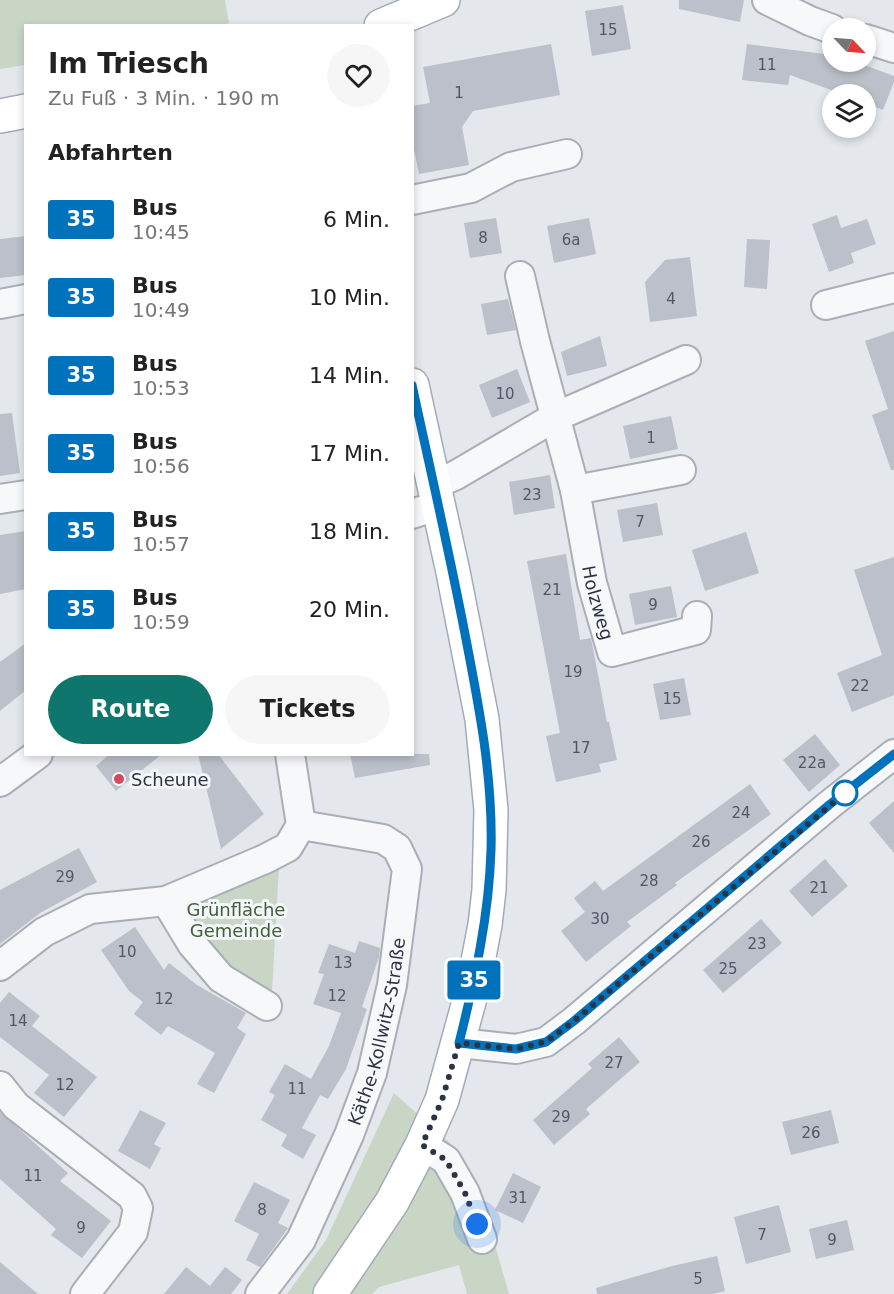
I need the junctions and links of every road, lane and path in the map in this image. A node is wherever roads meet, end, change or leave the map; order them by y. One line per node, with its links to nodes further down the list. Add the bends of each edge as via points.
1 (443, 0): 3 (main road)
2 (767, 0): 4 (street)
3 (386, 24)
4 (822, 25)
5 (876, 42): 6 (street)
6 (894, 48)
7 (24, 111): 8 (main road)
8 (0, 116)
9 (567, 154): 10 (street, via 511,167 471,188)
10 (414, 200)
11 (520, 276): 18 (street, Holzweg)
12 (894, 288): 15 (street)
13 (24, 299): 14 (street)
14 (0, 304)
15 (826, 305)
16 (686, 360): 18 (street)
17 (414, 400): 23 (main road)
18 (555, 417): 20 (street, Holzweg); 23 (street, via 456,474)
19 (681, 470): 20 (street)
20 (575, 490): 24 (street, Holzweg, via 592,583 612,652 696,630)
21 (24, 495): 22 (street)
22 (0, 499)
23 (428, 501): 33 (main road, via 482,719 491,810 485,925)
24 (698, 616)
25 (894, 754): 33 (street, via 546,1042 516,1049)
26 (35, 756): 28 (street)
27 (290, 756): 29 (street)
28 (0, 782)
29 (301, 825): 30 (street, via 288,847); 38 (street, Käthe-Kollwitz-Straße, via 384,839 397,848 407,869 392,985 372,1072 349,1135 301,1240)
30 (166, 901): 31 (street, via 90,909 44,932); 32 (street, via 192,944 221,978)
31 (0, 966)
32 (267, 1006)
33 (459, 1043): 35 (main road, via 442,1100)
34 (0, 1086): 37 (street, via 16,1106 132,1196 138,1208 133,1232)
35 (422, 1145): 36 (street, via 446,1160 465,1193); 39 (main road, via 392,1202)
36 (482, 1239)
37 (85, 1294)
38 (261, 1294)
39 (330, 1294)

